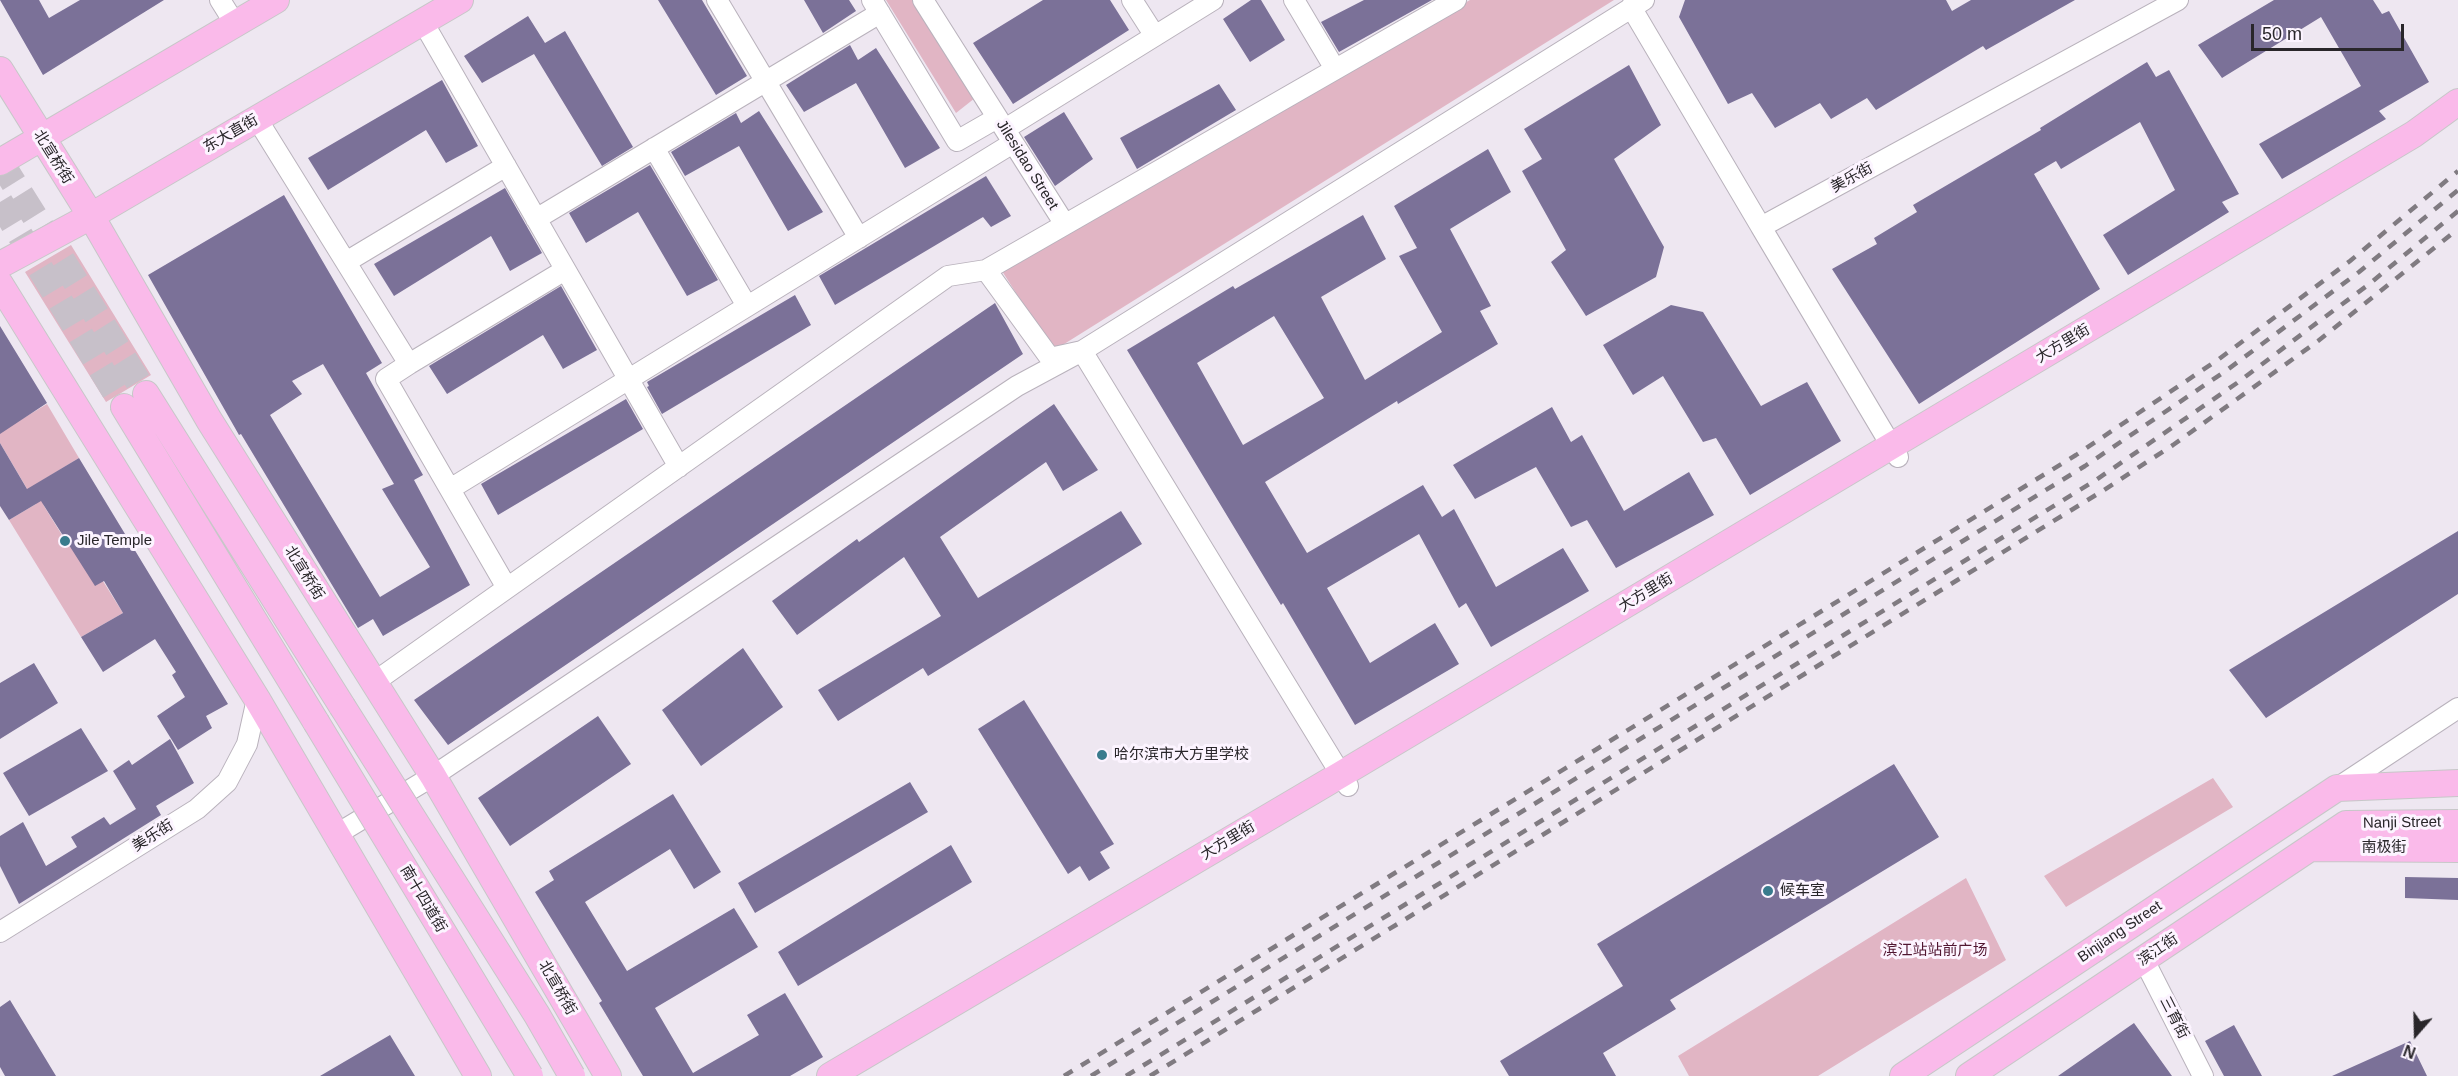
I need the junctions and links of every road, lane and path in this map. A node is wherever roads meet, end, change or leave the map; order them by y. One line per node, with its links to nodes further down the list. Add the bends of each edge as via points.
1 (220, 0): 14 (street)
2 (276, 0): 14 (main road)
3 (460, 0): 13 (main road, 东大直街)
4 (717, 0): 18 (street)
5 (923, 0): 22 (street, Jilesidao Street)
6 (1132, 0): 15 (street)
7 (1213, 0): 15 (street)
8 (1294, 0): 16 (street)
9 (1456, 0): 16 (street)
10 (2178, 0): 32 (street, 美乐街)
11 (1638, 4): 32 (street); 40 (street)
12 (876, 6): 18 (street); 24 (street)
13 (423, 22): 21 (main road, 东大直街); 27 (street)
14 (235, 24): 23 (main road)
15 (1155, 36): 22 (street)
16 (1335, 69): 31 (street)
17 (0, 70): 23 (main road, 北宣桥街)
18 (765, 82): 25 (street); 33 (street)
19 (2458, 102): 45 (main road, 大方里街, via 2414,134)
20 (2458, 112): 45 (main road, 大方里街, via 2363,177)
21 (257, 119): 29 (main road, 东大直街); 34 (street)
22 (1005, 130): 24 (street); 28 (street); 31 (street, Jilesidao Street)
23 (41, 138): 26 (main road); 29 (main road, 北宣桥街)
24 (957, 141): 28 (street)
25 (654, 148): 30 (street); 39 (street)
26 (0, 162)
27 (506, 166): 30 (street); 34 (street)
28 (973, 168): 33 (street)
29 (90, 216): 35 (main road, 东大直街); 49 (main road, 北宣桥街, via 209,420)
30 (536, 219): 36 (street)
31 (1064, 223): 37 (street, Jilesidao Street)
32 (1761, 227): 45 (street)
33 (859, 238): 39 (street)
34 (346, 262): 41 (street)
35 (0, 265)
36 (566, 270): 41 (street); 42 (street)
37 (986, 270): 40 (street, via 1050,358); 46 (street, via 948,276)
38 (0, 284): 50 (main road)
39 (747, 306): 42 (street)
40 (1082, 351): 53 (street, via 1017,386); 54 (street)
41 (410, 364): 47 (street, via 386,379)
42 (628, 378): 46 (street); 47 (street)
43 (146, 394): 67 (main road, bridge)
44 (124, 407): 66 (main road, 南十四道街, bridge)
45 (1895, 452): 54 (main road, 大方里街)
46 (679, 467): 48 (street)
47 (450, 489): 48 (street)
48 (507, 588): 49 (street)
49 (373, 684): 53 (main road, 北宣桥街)
50 (258, 699): 60 (main road); 63 (street, 美乐街, via 247,744 226,782 197,809)
51 (2458, 708): 56 (street)
52 (2458, 767): 57 (main road)
53 (433, 776): 60 (street); 68 (main road, 北宣桥街)
54 (1344, 780): 69 (main road, 大方里街); 70 (main road, 大方里街)
55 (2458, 783): 57 (main road)
56 (2337, 788): 57 (main road); 71 (main road, Binjiang Street)
57 (2376, 788)
58 (2458, 823): 59 (main road, Nanji Street)
59 (2346, 824): 61 (main road, 滨江街)
60 (337, 834): 65 (main road)
61 (2310, 848): 62 (main road, 南极街); 64 (main road, 滨江街)
62 (2458, 849)
63 (0, 932)
64 (2144, 960): 72 (main road, 滨江街); 73 (street, 三育街)
65 (478, 1076)
66 (530, 1076)
67 (572, 1076)
68 (608, 1076)
69 (830, 1076)
70 (862, 1076)
71 (1903, 1076)
72 (1969, 1076)
73 (2203, 1076)

